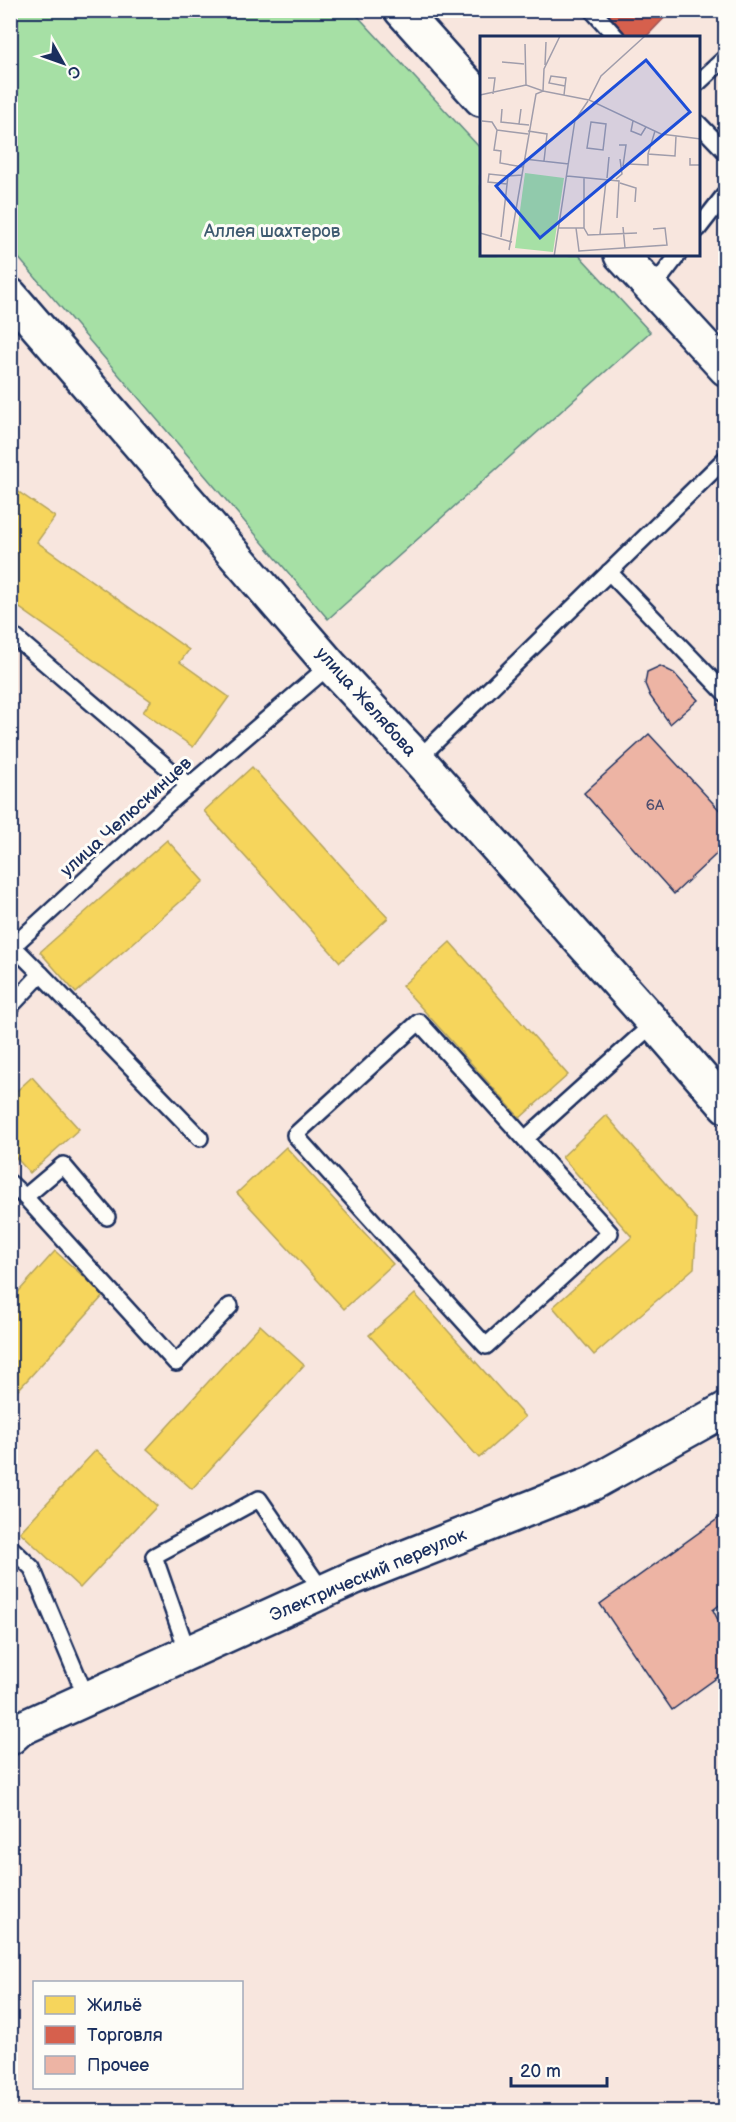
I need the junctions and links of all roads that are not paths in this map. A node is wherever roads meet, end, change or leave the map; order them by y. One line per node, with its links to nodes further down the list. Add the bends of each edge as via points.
1 (401, 10): 6 (street)
2 (592, 10): 3 (lane)
3 (615, 36)
4 (726, 57): 5 (lane)
5 (700, 82)
6 (480, 98)
7 (700, 124): 8 (lane)
8 (726, 152)
9 (726, 193): 10 (lane)
10 (700, 227)
11 (622, 256): 13 (street)
12 (677, 256): 13 (lane)
13 (652, 289): 15 (street)
14 (10, 296): 19 (street, улица Желябова)
15 (722, 359)
16 (726, 458): 17 (lane)
17 (609, 572): 20 (lane); 21 (lane)
18 (10, 633): 22 (lane)
19 (330, 664): 21 (street, улица Желябова); 22 (lane, улица Челюскинцев)
20 (726, 694)
21 (418, 759): 26 (street, улица Желябова)
22 (189, 786): 23 (lane, улица Челюскинцев)
23 (12, 944): 24 (lane, улица Челюскинцев)
24 (41, 974): 25 (lane); 28 (lane, улица Челюскинцев)
25 (10, 1007)
26 (654, 1023): 27 (street, улица Желябова); 29 (lane)
27 (726, 1106)
28 (200, 1138)
29 (525, 1138): 29 (lane, via 610,1233 486,1346 295,1135 419,1022)
30 (10, 1182): 31 (lane)
31 (25, 1197): 32 (lane, via 63,1165); 33 (lane, via 176,1363)
32 (107, 1217)
33 (230, 1306)
34 (726, 1409): 36 (street, Электрический переулок, via 591,1484)
35 (10, 1547): 38 (lane, via 32,1568)
36 (323, 1592): 37 (street, Электрический переулок); 37 (lane, via 260,1499 154,1556)
37 (188, 1653): 38 (street, Электрический переулок)
38 (87, 1698): 39 (street, Электрический переулок, via 20,1729)
39 (10, 1738)

